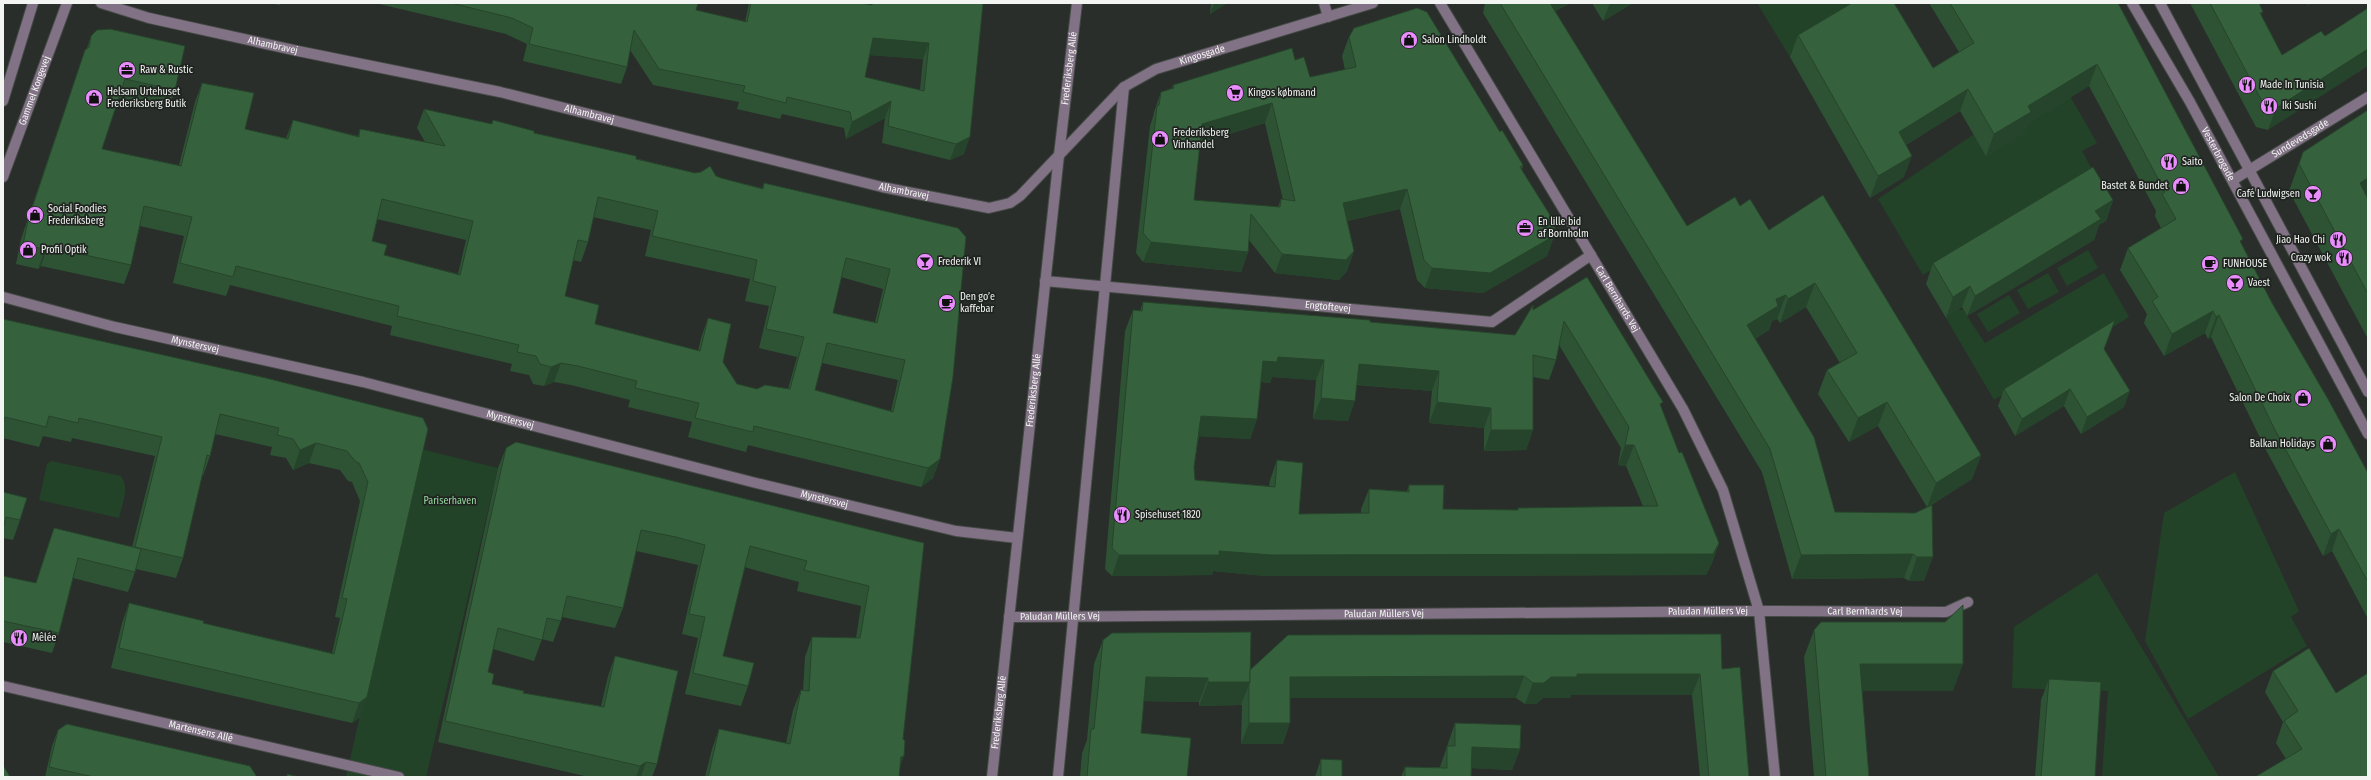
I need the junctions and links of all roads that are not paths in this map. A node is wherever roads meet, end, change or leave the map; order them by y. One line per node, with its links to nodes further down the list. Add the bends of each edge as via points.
1 (33, 3): 13 (street)
2 (66, 3): 16 (street, Gammel Kongevej)
3 (100, 3): 14 (street, Alhambravej, via 149,18 492,90 882,187 982,207 1000,207 1010,203)
4 (1077, 3): 14 (street, Frederiksberg Allé)
5 (1324, 3): 10 (street)
6 (1373, 3): 10 (street, Kingosgade)
7 (1440, 3): 18 (street, Carl Bernhards Vej)
8 (2132, 3): 17 (street, Vesterbrogade)
9 (2160, 3): 15 (street, Vesterbrogade)
10 (1328, 17): 11 (street, Kingosgade, via 1156,69)
11 (1124, 87): 14 (street, Kingosgade); 20 (street)
12 (2368, 97): 15 (street, Sundevedsgade)
13 (3, 101)
14 (1059, 155): 19 (street, Frederiksberg Allé)
15 (2248, 172): 17 (street, Sundevedsgade); 22 (street, Vesterbrogade)
16 (3, 177)
17 (2233, 180): 23 (street, Vesterbrogade)
18 (1591, 255): 20 (street, Engtoftevej, via 1492,322); 26 (street, Carl Bernhards Vej, via 1683,409 1723,490)
19 (1046, 281): 20 (street, Engtoftevej); 24 (street, Frederiksberg Allé)
20 (1106, 286): 28 (street, via 1087,462)
21 (3, 297): 24 (street, Mynstersvej, via 115,327 362,382 756,483 956,531)
22 (2368, 392)
23 (2368, 434)
24 (1017, 538): 27 (street, Frederiksberg Allé)
25 (1968, 602): 26 (street, Carl Bernhards Vej, via 1946,612)
26 (1760, 611): 28 (street, Paludan Müllers Vej); 33 (street, Carl Bernhards Vej)
27 (1010, 617): 28 (street, Paludan Müllers Vej); 31 (street, Frederiksberg Allé)
28 (1074, 618): 32 (street)
29 (3, 686): 30 (street, Martensens Allé)
30 (400, 777)
31 (992, 777)
32 (1058, 777)
33 (1774, 777)

